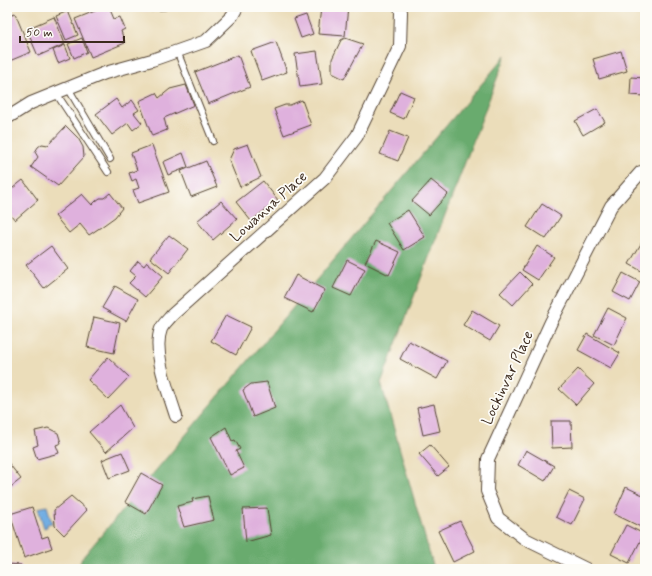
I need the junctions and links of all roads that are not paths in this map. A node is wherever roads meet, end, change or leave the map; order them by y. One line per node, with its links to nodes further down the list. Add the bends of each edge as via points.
1 (237, 7): 3 (street, via 232,16 206,41)
2 (400, 7): 11 (street, Lowanna Place, via 400,46 357,136 325,178 172,315 161,328 158,342 159,359)
3 (177, 52): 4 (street, via 105,73); 7 (lane)
4 (68, 88): 5 (street); 8 (lane)
5 (56, 93): 6 (street, via 31,103); 9 (lane)
6 (7, 118)
7 (213, 141)
8 (110, 159)
9 (108, 172)
10 (641, 172): 12 (street, Lockinvar Place, via 611,206 551,322 488,459 487,491 498,518 525,540)
11 (176, 416)
12 (586, 569)

